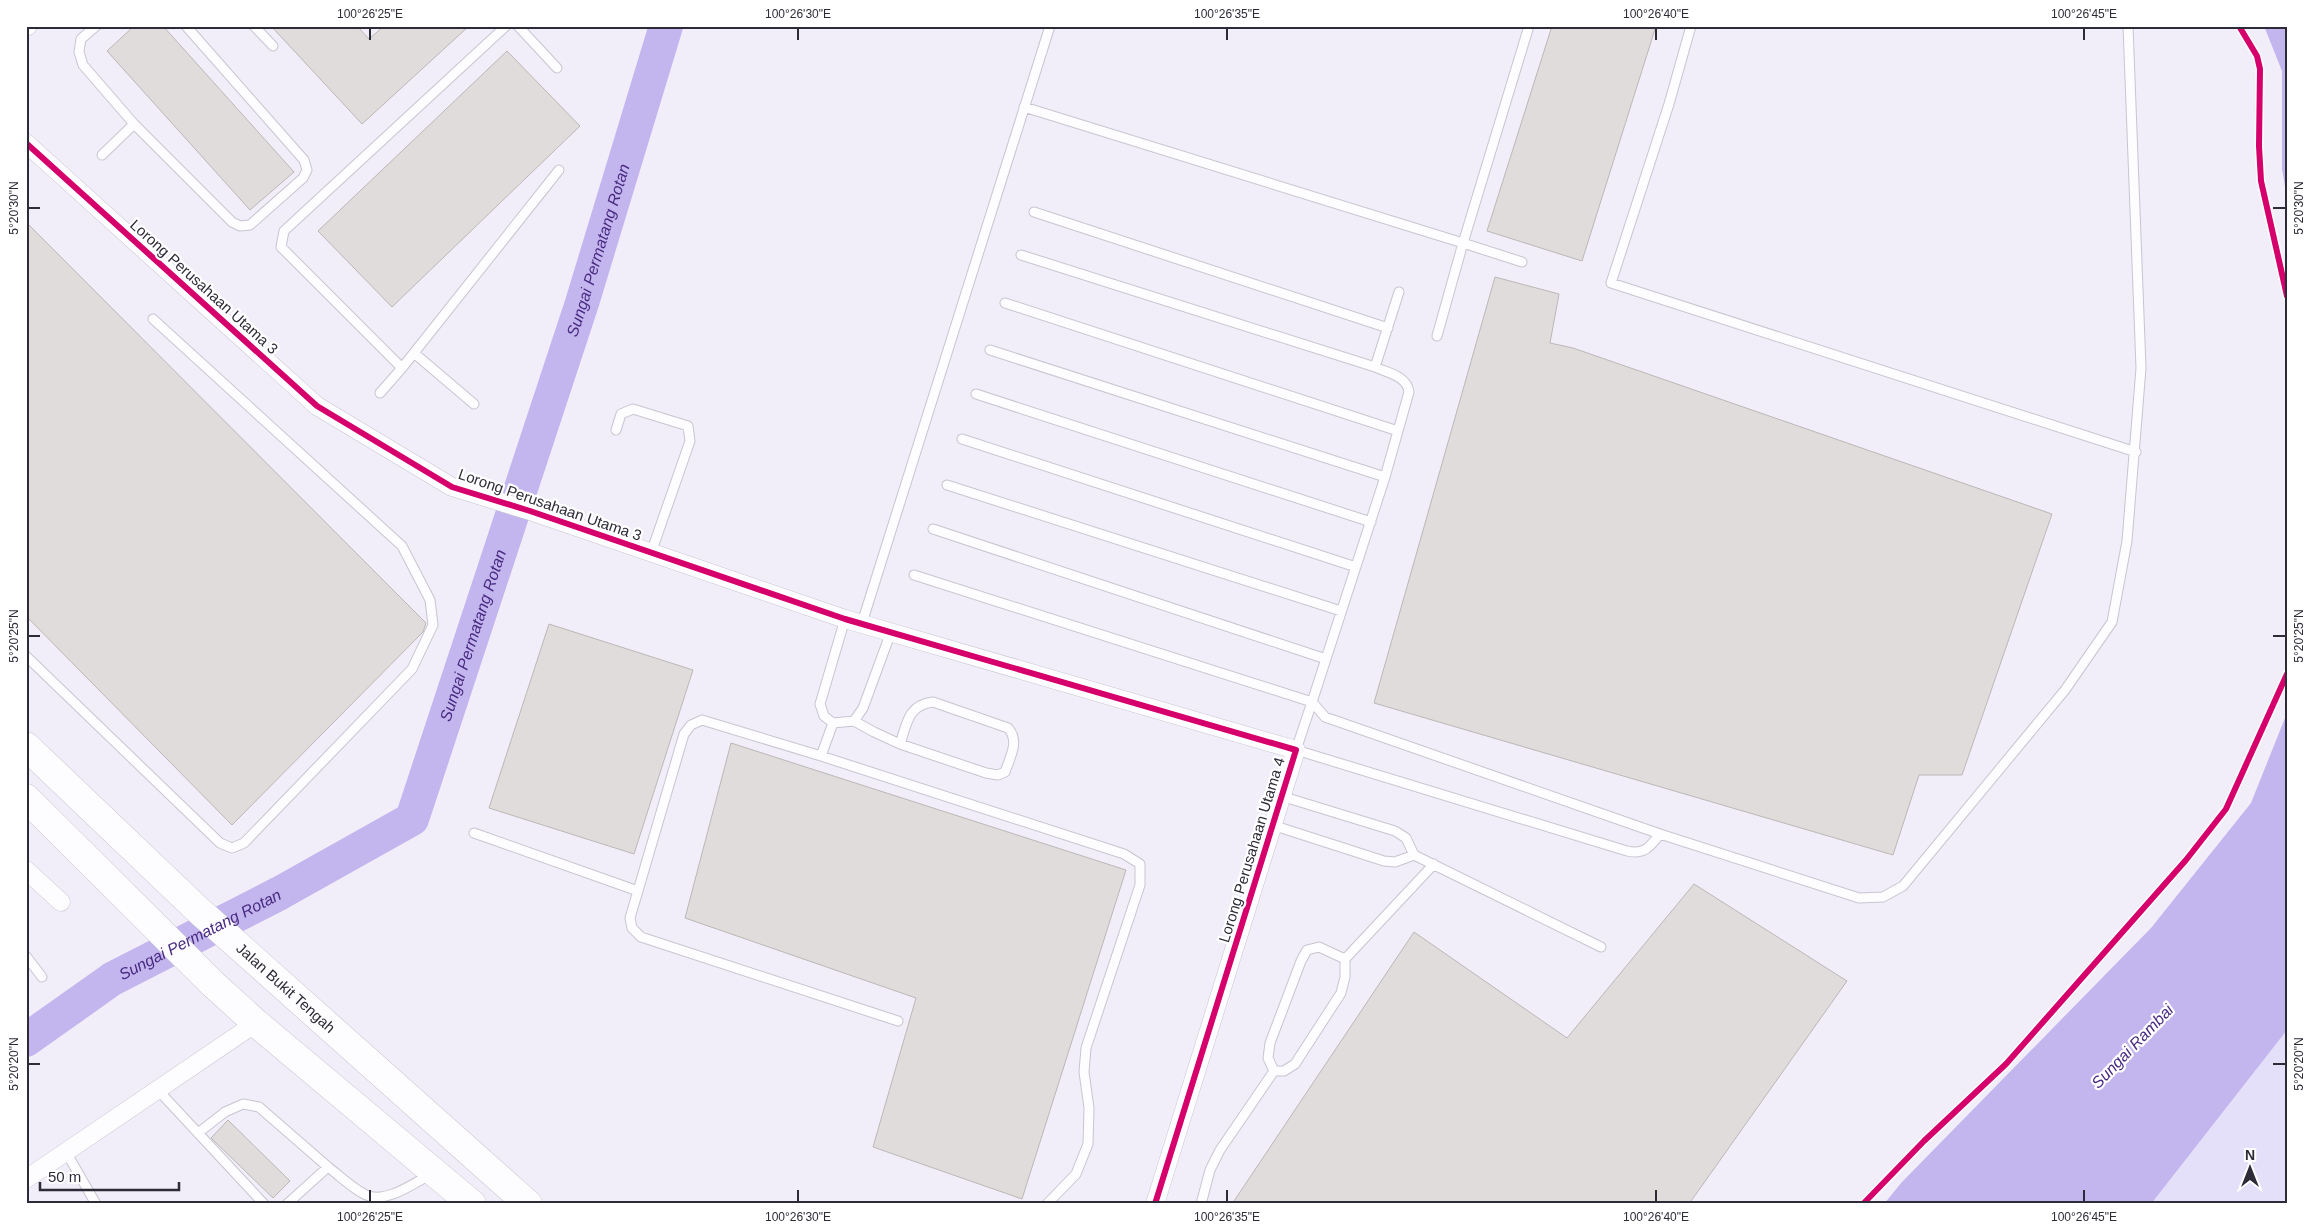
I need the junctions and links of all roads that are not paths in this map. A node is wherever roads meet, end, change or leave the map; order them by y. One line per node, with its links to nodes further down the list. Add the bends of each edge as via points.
1 (96, 26): 13 (lane, via 81,39 83,64)
2 (186, 26): 13 (lane, via 304,160 307,170 303,178 250,225 240,226 232,222)
3 (254, 26): 10 (lane)
4 (506, 26): 29 (lane, via 284,231 281,247)
5 (518, 26): 11 (lane)
6 (1050, 26): 12 (lane)
7 (1530, 26): 18 (lane)
8 (1691, 26): 36 (lane, via 1611,283)
9 (2128, 26): 36 (lane, via 2141,368)
10 (273, 46)
11 (557, 68)
12 (1024, 107): 18 (lane); 46 (lane)
13 (134, 124): 15 (lane)
14 (26, 143): 41 (street, Lorong Perusahaan Utama 3, via 317,406 452,487)
15 (102, 155)
16 (558, 170): 27 (lane)
17 (1034, 212): 24 (lane)
18 (1463, 242): 20 (lane); 25 (lane)
19 (1021, 255): 28 (lane)
20 (1522, 262)
21 (1399, 292): 24 (lane)
22 (1006, 303): 34 (lane)
23 (153, 319): 47 (lane, via 402,546 430,600 433,625 412,669 244,843 232,848 220,843)
24 (1388, 328): 28 (lane)
25 (1437, 336)
26 (990, 350): 37 (lane)
27 (414, 353): 29 (lane); 32 (lane)
28 (1375, 367): 34 (lane, via 1404,379 1408,385)
29 (402, 368): 30 (lane)
30 (380, 393)
31 (976, 394): 39 (lane)
32 (474, 404)
33 (616, 430): 41 (lane, via 621,414 633,409 688,426 690,440)
34 (1398, 431): 37 (lane)
35 (962, 439): 42 (lane)
36 (2136, 452): 60 (lane, via 2128,541 2112,622 2064,690 1903,886 1883,897 1859,898)
37 (1385, 478): 39 (lane)
38 (947, 485): 44 (lane)
39 (1371, 522): 42 (lane)
40 (933, 529): 48 (lane)
41 (652, 553): 45 (street, Lorong Perusahaan Utama 3)
42 (1356, 567): 44 (lane)
43 (914, 575): 49 (lane)
44 (1341, 611): 48 (lane)
45 (845, 618): 46 (street, Lorong Perusahaan Utama 3); 51 (lane, via 820,704 824,716)
46 (876, 628): 50 (lane, via 863,708); 54 (street, Lorong Perusahaan Utama 4)
47 (26, 656)
48 (1326, 659): 49 (lane)
49 (1312, 702): 54 (lane); 60 (lane, via 1325,717)
50 (854, 721): 51 (lane); 52 (lane)
51 (833, 723): 55 (lane)
52 (900, 744): 52 (lane, via 998,775 1005,772 1015,743 1014,734 1008,728 933,702 923,703 912,710)
53 (26, 746): 83 (highway, Jalan Bukit Tengah, via 197,909)
54 (1296, 750): 56 (street, Lorong Perusahaan Utama 4); 60 (lane, via 1632,853 1647,850)
55 (821, 756): 64 (lane, via 702,720 691,725 684,734); 84 (lane, via 1124,854 1140,864 1140,885 1086,1048 1088,1144 1076,1174)
56 (1281, 796): 58 (street, Lorong Perusahaan Utama 4); 61 (lane, via 1395,831 1406,838)
57 (26, 798): 71 (highway)
58 (1272, 825): 61 (lane, via 1384,861 1395,862); 85 (street, Lorong Perusahaan Utama 4)
59 (474, 833): 64 (lane)
60 (1660, 834)
61 (1414, 855): 62 (lane)
62 (1434, 864): 66 (lane); 68 (lane)
63 (26, 870): 65 (street)
64 (638, 891): 70 (lane, via 630,918 632,928 641,937)
65 (61, 902)
66 (1601, 947)
67 (26, 956): 69 (lane)
68 (1345, 959): 72 (lane, via 1341,993 1295,1064 1284,1071); 72 (lane, via 1319,946 1307,950 1270,1043 1268,1058)
69 (42, 977)
70 (898, 1021)
71 (256, 1023): 73 (street); 77 (highway)
72 (1274, 1071): 86 (lane, via 1220,1150 1210,1170)
73 (157, 1089): 74 (lane); 75 (street)
74 (198, 1132): 76 (lane, via 243,1104 259,1107); 80 (lane)
75 (66, 1152): 78 (street); 79 (lane)
76 (328, 1167): 77 (lane, via 366,1195 379,1198); 81 (lane)
77 (436, 1172): 82 (highway)
78 (26, 1179)
79 (96, 1204)
80 (264, 1204)
81 (287, 1204)
82 (472, 1204)
83 (528, 1204)
84 (1047, 1204)
85 (1155, 1204)
86 (1201, 1204)

